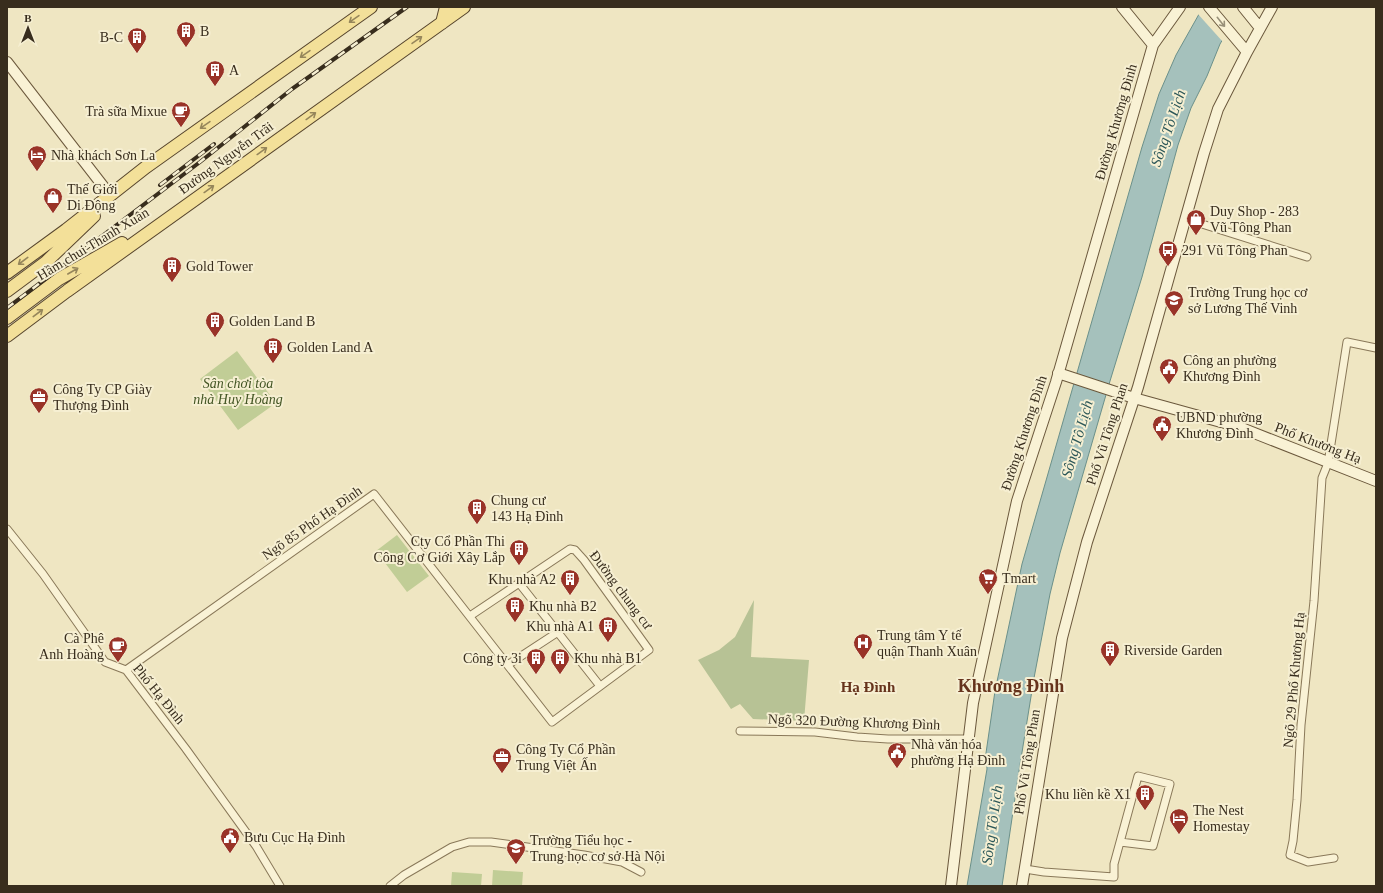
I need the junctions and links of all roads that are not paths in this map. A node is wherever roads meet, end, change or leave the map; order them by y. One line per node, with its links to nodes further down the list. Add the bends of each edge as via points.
1 (371, 7): 14 (main road, one-way to 14)
2 (446, 7): 9 (main road)
3 (464, 7): 9 (main road, Đường Nguyễn Trãi)
4 (1122, 7): 11 (main road)
5 (1180, 7): 11 (main road, Đường Khương Đình)
6 (1209, 7): 12 (main road, one-way to 12)
7 (1272, 7): 10 (main road, Phố Vũ Tông Phan)
8 (1246, 10): 10 (main road)
9 (442, 23): 16 (main road, Đường Nguyễn Trãi, one-way to 9)
10 (1260, 28): 12 (main road, Phố Vũ Tông Phan)
11 (1154, 45): 24 (main road, Đường Khương Đình)
12 (1247, 52): 17 (main road, Phố Vũ Tông Phan, via 1218,109)
13 (7, 62): 15 (main road)
14 (146, 167): 15 (main road); 20 (main road, Hầm chui Thanh Xuân, via 46,262)
15 (110, 195): 19 (main road, one-way to 19)
16 (177, 211): 21 (main road, Hầm chui Thanh Xuân, one-way to 16, via 59,279); 22 (main road, Đường Nguyễn Trãi, one-way to 16)
17 (1186, 219): 18 (street); 25 (main road, Phố Vũ Tông Phan)
18 (1307, 257)
19 (7, 273)
20 (7, 291)
21 (7, 318)
22 (7, 336)
23 (1376, 348): 26 (street, via 1347,342)
24 (1063, 374): 25 (main road, Phố Khương Hạ); 37 (main road, Đường Khương Đình, via 1017,501 973,703)
25 (1134, 398): 26 (main road, Phố Khương Hạ, via 1239,427); 40 (main road, Phố Vũ Tông Phan, via 1089,535 1062,638)
26 (1328, 463): 27 (main road, Phố Khương Hạ); 39 (street, Ngõ 29 Phố Khương Hạ, via 1322,478 1314,601 1300,724 1297,800 1290,856 1308,862)
27 (1376, 481)
28 (7, 529): 33 (street, Phố Hạ Đình, via 105,662)
29 (519, 583): 30 (street, Đường chung cư); 31 (street); 34 (street, Đường chung cư, via 570,549 575,550 584,560 649,650)
30 (470, 616): 32 (street, Ngõ 85 Phố Hạ Đình); 33 (street, Ngõ 85 Phố Hạ Đình, via 374,494)
31 (558, 632): 32 (street); 34 (street)
32 (509, 664): 35 (street, Ngõ 85 Phố Hạ Đình)
33 (126, 670): 42 (street, Phố Hạ Đình, via 256,846)
34 (600, 686): 35 (street, Đường chung cư)
35 (552, 722)
36 (740, 731): 37 (street, Ngõ 320 Đường Khương Đình, via 815,732 888,739)
37 (968, 739): 44 (main road, Đường Khương Đình)
38 (1120, 842): 38 (street, via 1138,776 1170,784 1153,846); 40 (street, via 1114,864 1114,877)
39 (1334, 858)
40 (1025, 869): 45 (main road, Phố Vũ Tông Phan)
41 (641, 872): 43 (street, via 622,862 584,855 491,842 469,842 452,847)
42 (280, 886)
43 (390, 886)
44 (951, 886)
45 (1022, 886)

